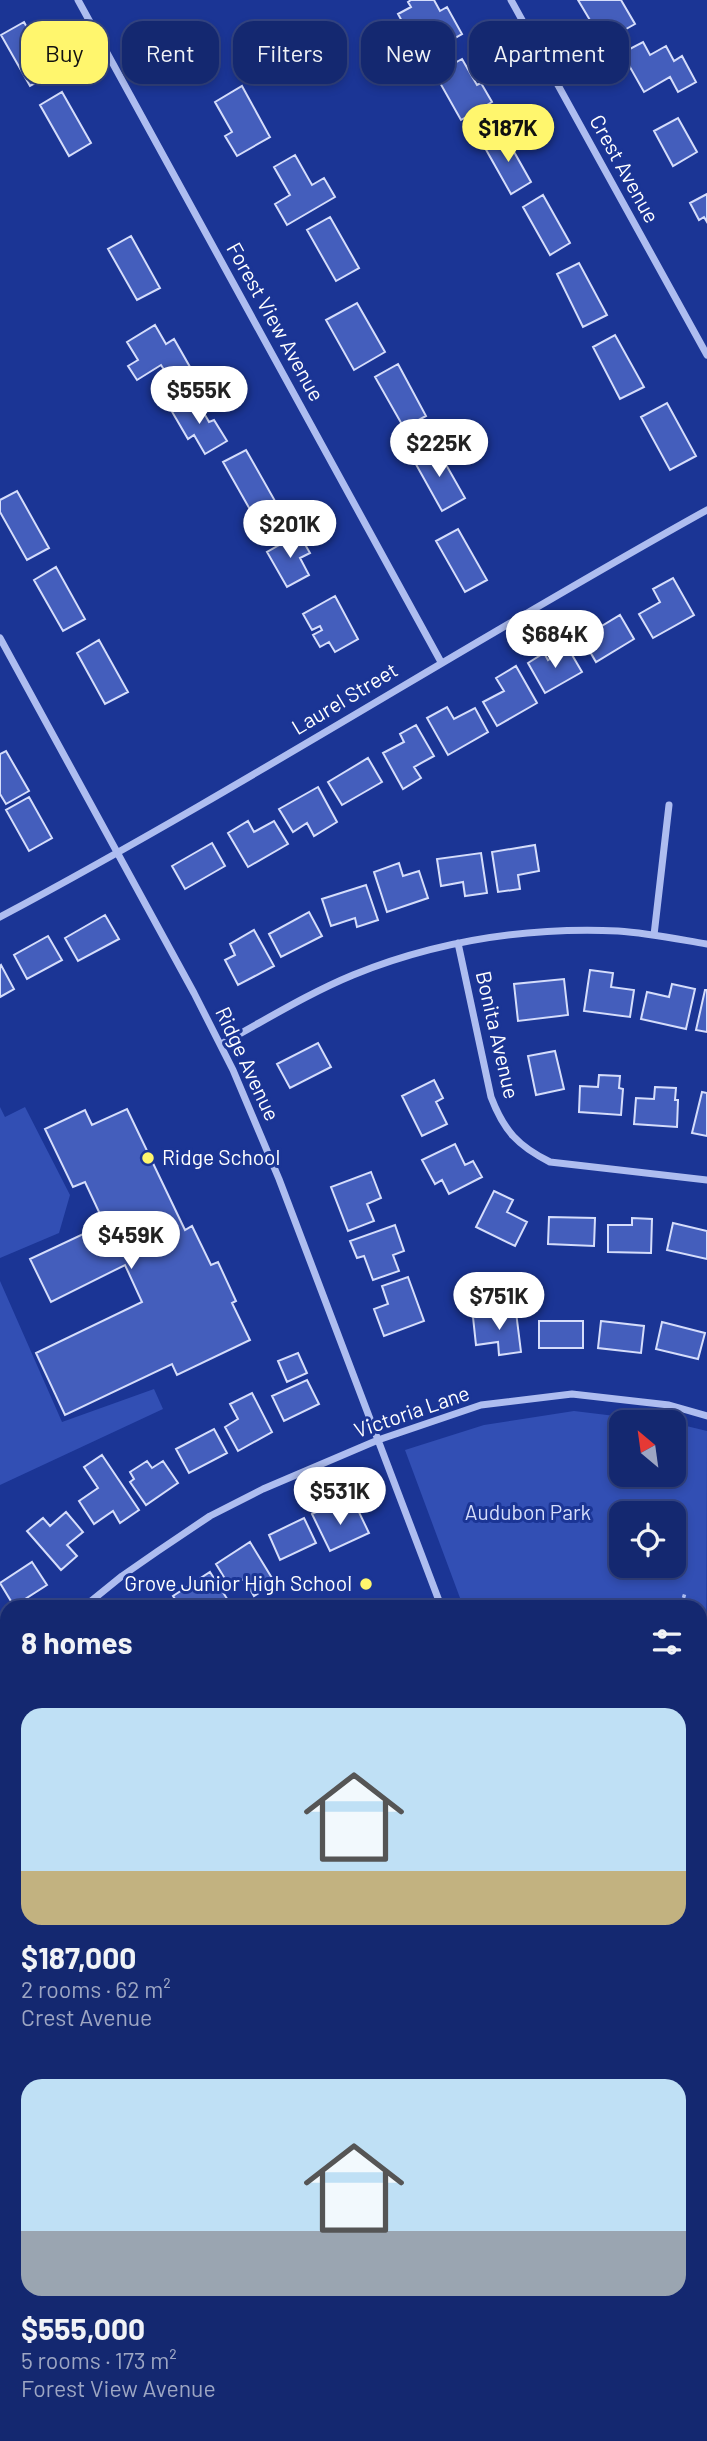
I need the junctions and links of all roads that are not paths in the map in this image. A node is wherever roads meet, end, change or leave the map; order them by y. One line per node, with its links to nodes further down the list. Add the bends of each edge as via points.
1 (78, 0): 6 (street, Forest View Avenue)
2 (511, 0): 3 (street, Crest Avenue)
3 (707, 355)
4 (707, 510): 6 (street, Laurel Street)
5 (0, 638): 8 (street, Ridge Avenue)
6 (441, 662): 8 (street, Laurel Street)
7 (669, 805): 10 (street)
8 (117, 854): 9 (street, Laurel Street); 13 (street, Ridge Avenue)
9 (0, 917)
10 (654, 935): 11 (street, via 535,932); 12 (street)
11 (458, 943): 13 (street, via 351,976); 14 (street, Bonita Avenue, via 491,1097 509,1133 550,1163)
12 (707, 944)
13 (221, 1044): 16 (street, Ridge Avenue, via 279,1178)
14 (707, 1180)
15 (707, 1416): 16 (street, Victoria Lane, via 668,1405 572,1394 481,1405)
16 (378, 1440): 17 (street, Victoria Lane, via 210,1516); 18 (street, Ridge Avenue)
17 (92, 1600)
18 (439, 1600)

